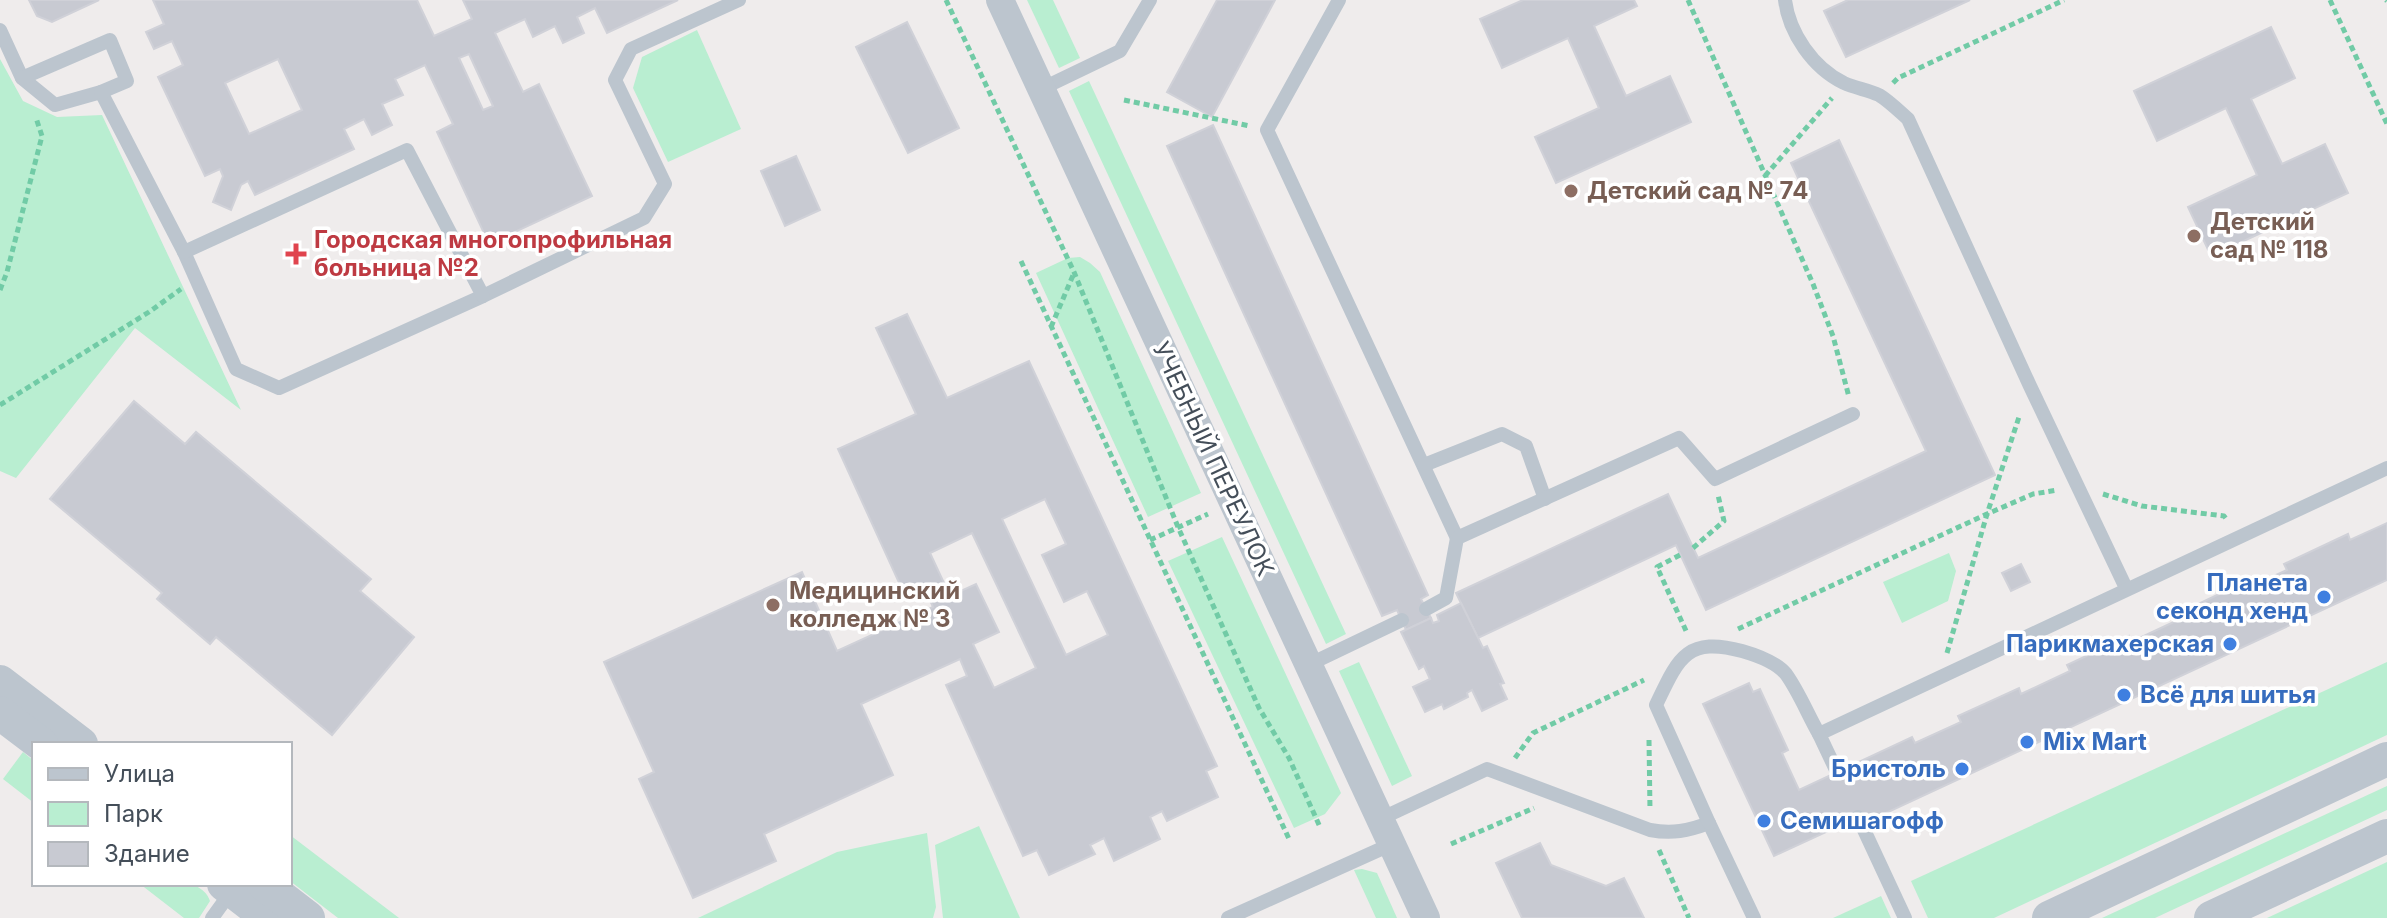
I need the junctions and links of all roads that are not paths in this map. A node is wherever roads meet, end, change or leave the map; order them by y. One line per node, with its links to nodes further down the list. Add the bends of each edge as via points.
1 (739, 0): 11 (lane, via 631,49 615,80 665,184 644,218)
2 (1000, 0): 8 (street, УЧЕБНЫЙ ПЕРЕУЛОК)
3 (1150, 0): 8 (lane, via 1120,51)
4 (1339, 0): 13 (lane, via 1267,130)
5 (1785, 0): 17 (lane, via 1789,22 1822,69 1881,96 1908,119)
6 (0, 30): 7 (lane)
7 (22, 78): 9 (lane, via 55,105); 9 (lane, via 110,40 127,81)
8 (1041, 89): 20 (street, УЧЕБНЫЙ ПЕРЕУЛОК)
9 (101, 92): 10 (lane)
10 (184, 252): 11 (lane, via 236,369 279,388); 11 (lane, via 407,150)
11 (483, 296)
12 (1853, 414): 15 (lane, via 1715,479 1679,438)
13 (1424, 465): 15 (lane, via 1502,434 1526,446); 16 (lane)
14 (2387, 468): 17 (lane)
15 (1545, 499): 16 (lane)
16 (1457, 538): 18 (lane, via 1446,598)
17 (2126, 588): 23 (lane)
18 (1426, 609)
19 (1402, 620): 20 (lane)
20 (1308, 665): 30 (street, УЧЕБНЫЙ ПЕРЕУЛОК)
21 (0, 682): 25 (street)
22 (0, 713): 24 (street)
23 (1819, 734): 27 (lane); 29 (lane, via 1784,672 1758,655 1719,645 1694,649 1675,665 1656,705)
24 (38, 742)
25 (78, 742)
26 (2387, 759): 40 (street)
27 (1837, 772)
28 (1858, 817): 39 (lane)
29 (1709, 823): 30 (lane, via 1667,833 1650,830 1487,769); 38 (lane)
30 (1386, 832): 36 (lane); 37 (street, УЧЕБНЫЙ ПЕРЕУЛОК)
31 (2387, 836): 41 (street)
32 (239, 886): 33 (lane); 34 (street); 35 (street)
33 (212, 918)
34 (268, 918)
35 (308, 918)
36 (1228, 918)
37 (1426, 918)
38 (1754, 918)
39 (1905, 918)
40 (2049, 918)
41 (2211, 918)

